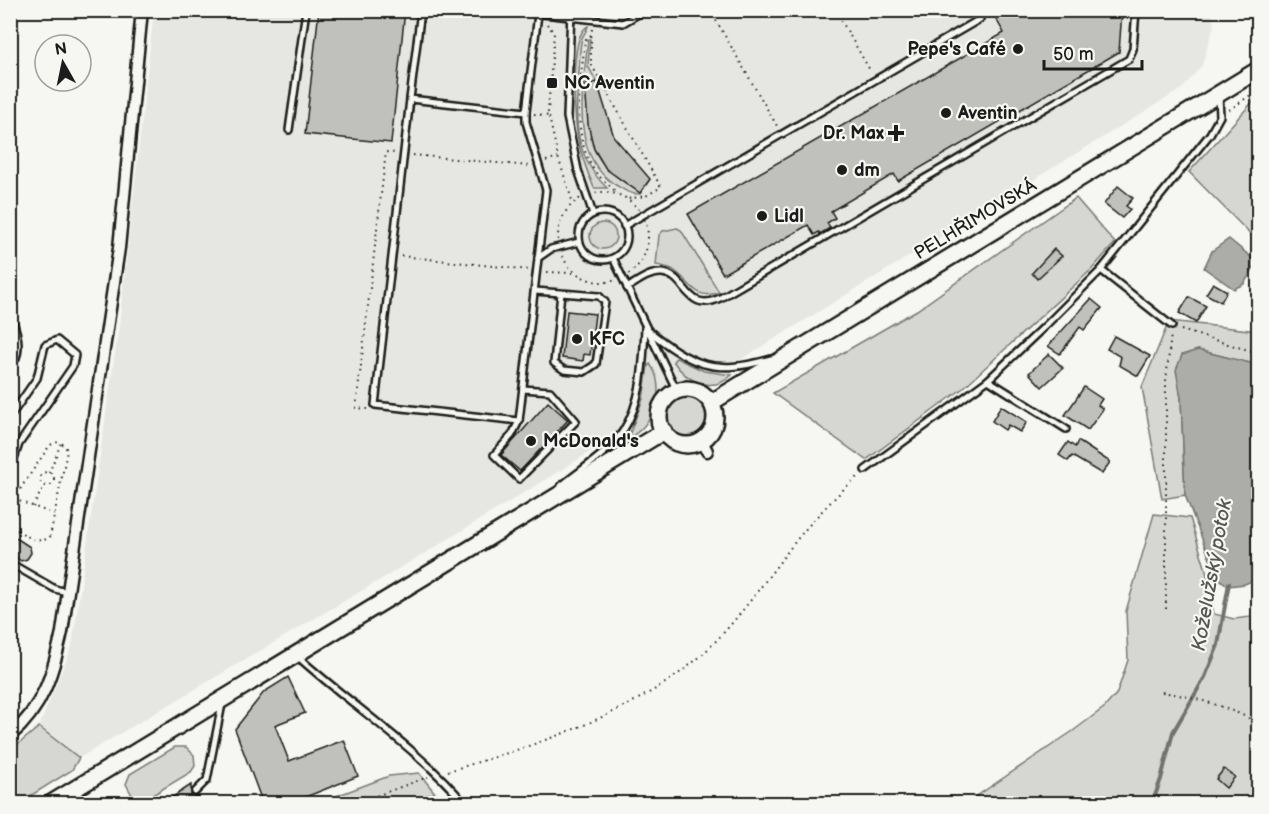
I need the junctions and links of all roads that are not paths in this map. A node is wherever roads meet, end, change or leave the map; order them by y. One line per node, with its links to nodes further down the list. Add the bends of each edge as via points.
1 (142, 10): 41 (street, via 119,248)
2 (306, 10): 14 (lane)
3 (421, 10): 12 (lane)
4 (508, 10): 8 (lane)
5 (645, 10): 9 (lane, via 623,23)
6 (975, 10): 16 (lane, via 980,19)
7 (1136, 10): 21 (lane, via 1129,59 722,297 699,301 690,297 672,276 661,273 649,275)
8 (538, 14): 9 (lane); 13 (lane)
9 (571, 14): 15 (lane, via 567,117 572,149)
10 (1258, 70): 11 (main road, PELHŘIMOVSKÁ)
11 (1219, 93): 20 (lane, via 1220,116 1210,134); 27 (main road, PELHŘIMOVSKÁ)
12 (410, 99): 13 (lane); 34 (lane, via 375,405)
13 (526, 112): 18 (lane, via 546,190)
14 (289, 130)
15 (593, 214): 16 (lane, via 611,214); 17 (lane, via 581,226)
16 (624, 226): 19 (lane, via 624,248)
17 (579, 242): 18 (lane); 19 (lane, via 592,258)
18 (538, 258): 22 (lane)
19 (613, 258): 21 (lane)
20 (1101, 270): 25 (lane); 29 (lane)
21 (627, 288): 26 (lane)
22 (534, 291): 23 (lane); 30 (lane)
23 (561, 293): 23 (lane, via 554,363 564,370 584,372 596,364 605,302 599,296)
24 (10, 314): 28 (lane, via 18,336 15,363)
25 (1172, 326)
26 (645, 328): 27 (lane, via 679,353 712,366 744,367); 31 (lane); 39 (lane, via 641,384 623,432)
27 (793, 352): 32 (main road, PELHŘIMOVSKÁ)
28 (10, 368)
29 (988, 380): 35 (lane); 37 (lane)
30 (523, 389): 34 (lane); 34 (lane, via 550,391 576,421 519,479 494,454)
31 (677, 391): 32 (main road, via 693,389); 36 (main road, via 661,408 660,424)
32 (712, 402): 36 (main road, via 715,423 704,446 681,444)
33 (10, 417): 38 (lane, via 37,378 45,345 57,340 70,349 75,355 73,366 19,444)
34 (519, 421)
35 (1066, 429)
36 (664, 431): 39 (main road)
37 (865, 470)
38 (10, 471)
39 (524, 516): 42 (main road)
40 (10, 563): 41 (lane)
41 (67, 592): 44 (street, via 62,632 47,688 35,710)
42 (296, 655): 43 (main road); 48 (lane, via 438,774)
43 (223, 700): 45 (lane, via 207,780); 46 (main road)
44 (10, 736)
45 (195, 792)
46 (55, 800): 47 (lane)
47 (105, 804)
48 (465, 804)

